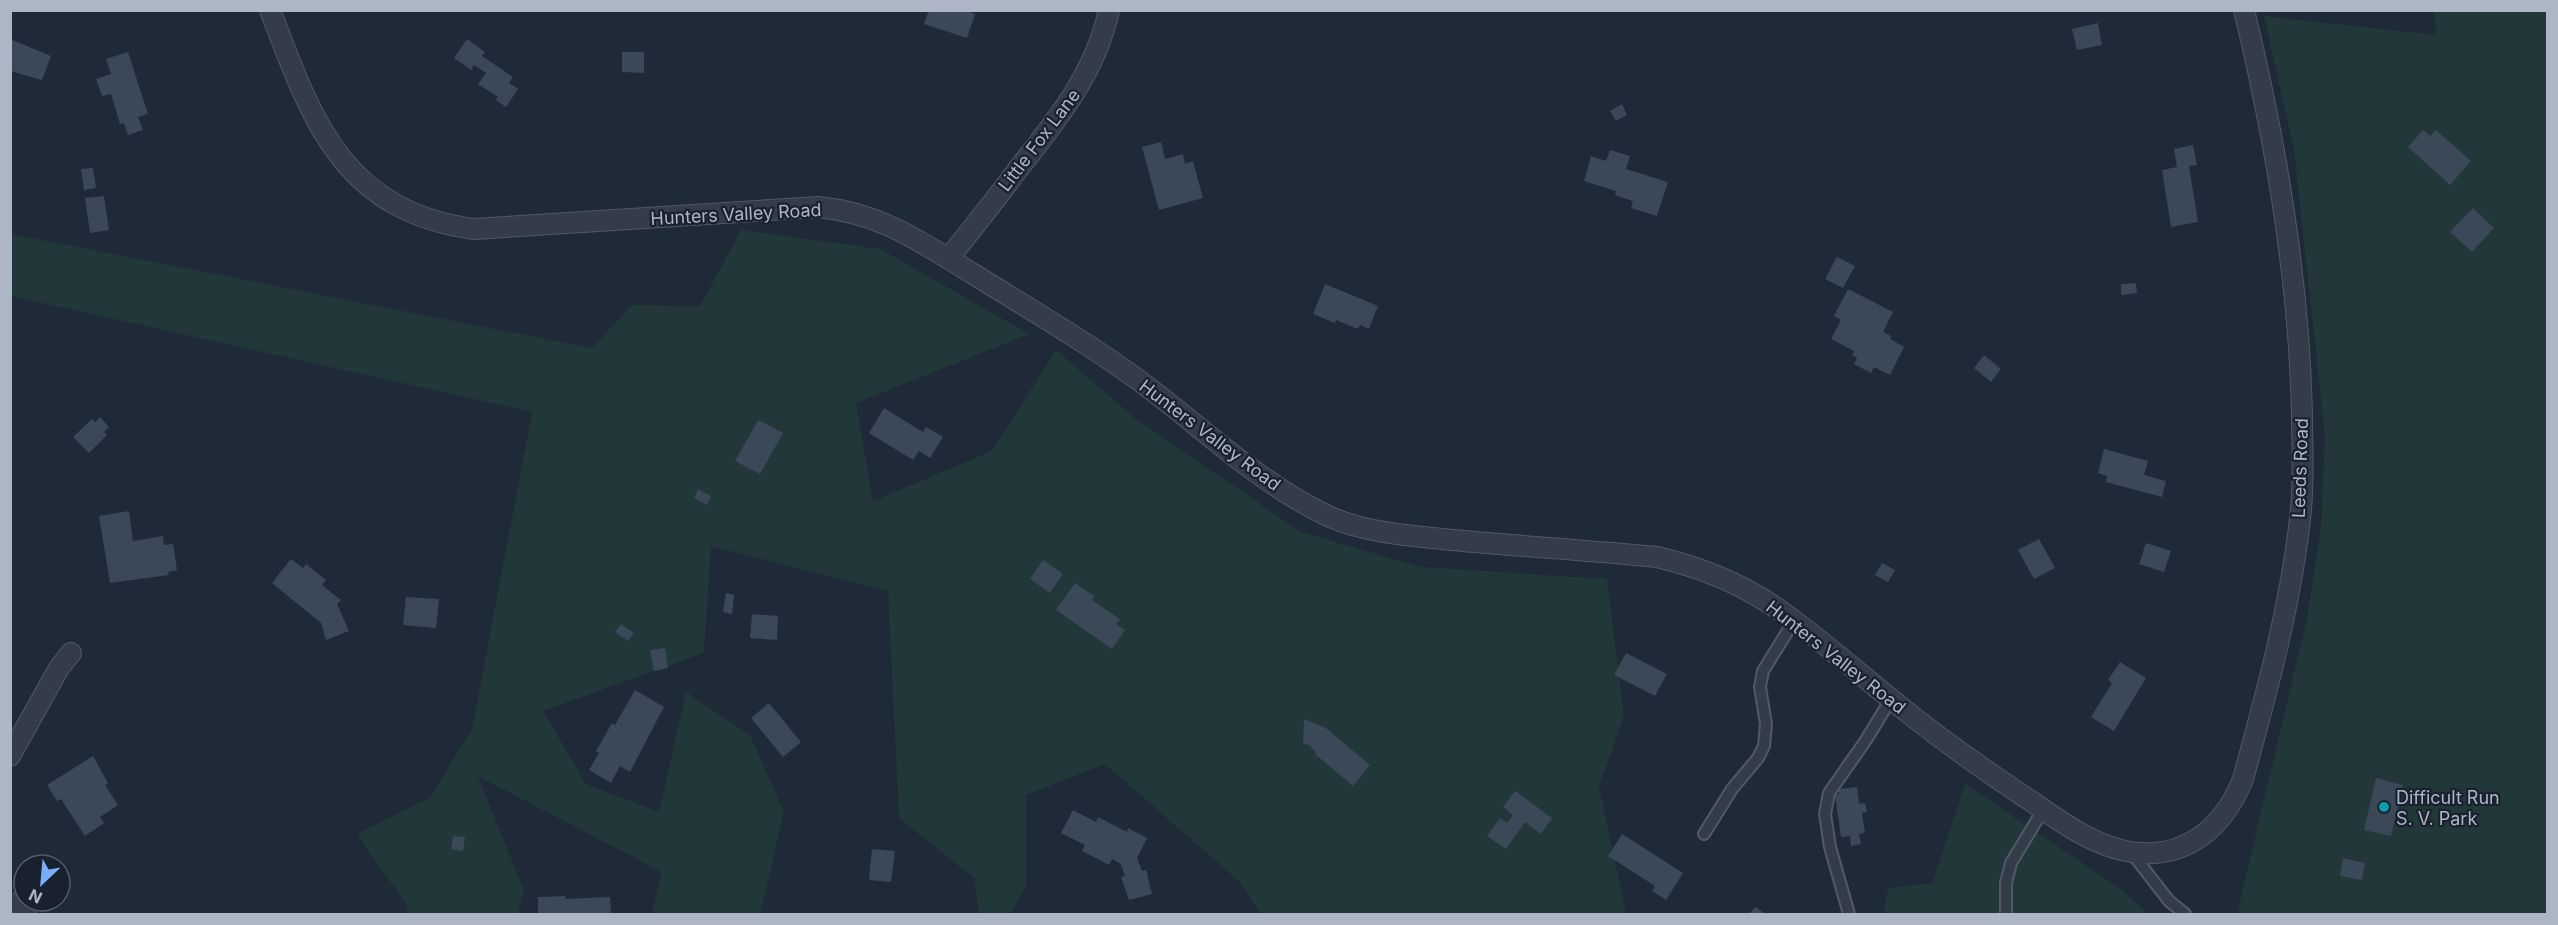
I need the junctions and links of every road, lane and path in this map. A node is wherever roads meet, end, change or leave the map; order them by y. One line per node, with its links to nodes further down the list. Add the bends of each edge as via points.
1 (270, 10): 4 (street, Hunters Valley Road, via 316,123 333,150 375,192 425,219 474,229 818,207 869,216)
2 (1109, 10): 4 (street, Little Fox Lane, via 1096,54 1081,83)
3 (2244, 10): 11 (street, Leeds Road, via 2270,132 2289,251 2301,391 2301,509 2279,639 2235,800 2224,817 2190,843 2151,853)
4 (948, 259): 5 (street, Hunters Valley Road, via 1094,349 1243,463 1300,502 1330,517 1354,526 1404,535 1657,557 1721,577)
5 (1794, 621): 7 (street, Hunters Valley Road); 10 (lane, via 1763,670 1760,687 1766,724 1764,746)
6 (70, 652): 8 (street)
7 (1891, 699): 9 (street, Hunters Valley Road); 14 (lane, via 1829,794 1825,814)
8 (10, 756)
9 (2043, 810): 11 (street, Hunters Valley Road, via 2082,834); 15 (lane, via 2011,863 2006,883)
10 (1704, 834)
11 (2131, 852): 16 (lane, via 2169,901)
12 (10, 903): 13 (street)
13 (26, 915)
14 (1849, 915)
15 (2006, 915)
16 (2185, 915)

